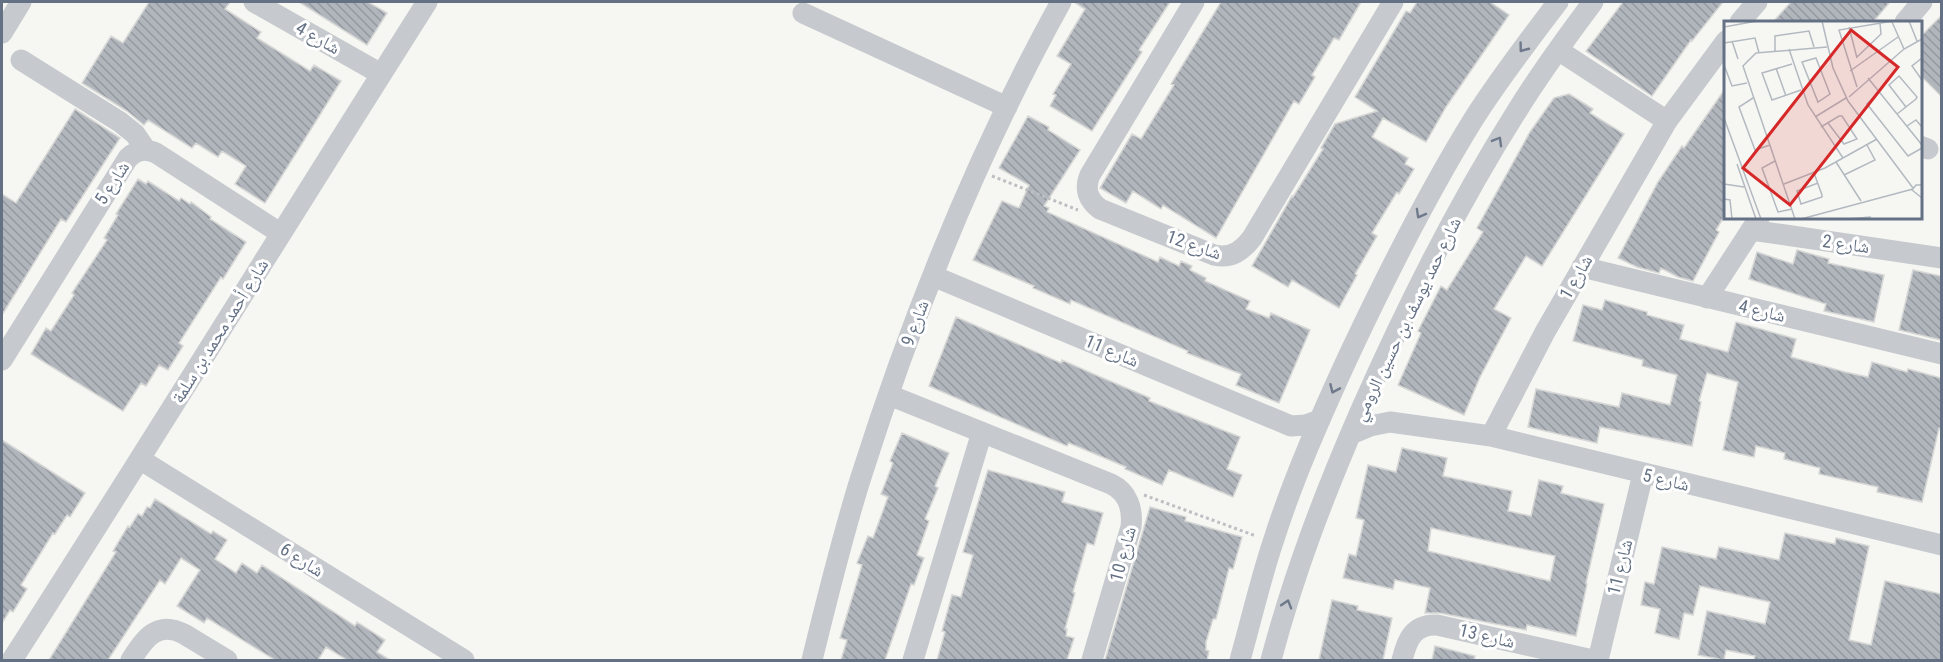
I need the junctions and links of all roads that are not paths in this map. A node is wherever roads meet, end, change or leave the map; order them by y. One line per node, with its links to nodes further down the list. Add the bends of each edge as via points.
1 (21, 2): 14 (street)
2 (254, 2): 18 (street, شارع 4)
3 (427, 2): 18 (street, شارع أحمد محمد بن سلمة)
4 (1061, 2): 19 (street, شارع 9)
5 (1194, 2): 6 (street, شارع 12, via 1090,175 1087,189 1091,201 1100,209 1225,257 1240,251 1252,238)
6 (1393, 2)
7 (1558, 2): 21 (street, شارع حمد يوسف بن حسين الرومي, one-way to 21, via 1490,94)
8 (1593, 2): 16 (street, شارع حمد يوسف بن حسين الرومي)
9 (1757, 2): 12 (street)
10 (1922, 2): 13 (street)
11 (803, 13): 19 (street)
12 (1741, 21)
13 (1906, 21)
14 (2, 33)
15 (1724, 42): 20 (street, شارع 1)
16 (1558, 50): 20 (street); 23 (street, شارع حمد يوسف بن حسين الرومي, one-way to 16)
17 (21, 60): 22 (street, via 128,128)
18 (381, 74): 27 (street, شارع أحمد محمد بن سلمة)
19 (1007, 107): 30 (street, شارع 9)
20 (1667, 121): 29 (street, شارع 1)
21 (1458, 145): 23 (street, via 1457,157 1464,166 1475,169); 24 (street, شارع حمد يوسف بن حسين الرومي)
22 (146, 150): 27 (street, شارع 5); 33 (street, شارع 5, via 128,158)
23 (1485, 165): 25 (street, شارع حمد يوسف بن حسين الرومي)
24 (1436, 187): 25 (street, via 1445,182 1458,185 1464,197); 36 (street, شارع حمد يوسف بن حسين الرومي, one-way to 36, via 1390,271)
25 (1462, 205): 34 (street, شارع حمد يوسف بن حسين الرومي)
26 (1755, 224): 28 (street, شارع 2); 31 (street, شارع 2)
27 (280, 233): 43 (street, شارع أحمد محمد بن سلمة)
28 (1941, 258)
29 (1582, 267): 31 (street, شارع 4); 41 (street, شارع 1)
30 (933, 276): 35 (street, شارع 9); 38 (street, شارع 11)
31 (1707, 298): 32 (street, شارع 4)
32 (1941, 354)
33 (2, 360)
34 (1370, 390): 37 (street); 40 (street, شارع حمد يوسف بن حسين الرومي)
35 (889, 395): 39 (street, شارع 10); 50 (street, شارع 9, via 860,479)
36 (1320, 420): 38 (street); 42 (street, شارع حمد يوسف بن حسين الرومي)
37 (1390, 422): 40 (street, شارع 5); 41 (street, شارع 5)
38 (1292, 426): 42 (street)
39 (982, 432): 51 (street); 52 (street, شارع 10, via 1111,484 1128,500 1131,527)
40 (1351, 434): 54 (street, شارع حمد يوسف بن حسين الرومي, one-way to 40, via 1311,532)
41 (1491, 436): 44 (street, شارع 5)
42 (1306, 451): 53 (street, شارع حمد يوسف بن حسين الرومي, via 1273,542)
43 (141, 460): 46 (street, شارع 6); 47 (street, شارع أحمد محمد بن سلمة)
44 (1643, 474): 45 (street, شارع 5); 56 (street, شارع 11)
45 (1941, 545)
46 (450, 657)
47 (12, 660)
48 (131, 660): 49 (street, via 146,638 166,629 177,630)
49 (227, 660)
50 (812, 660)
51 (913, 660)
52 (1092, 660)
53 (1240, 660)
54 (1271, 660)
55 (1402, 660): 56 (street, شارع 13, via 1414,631 1437,624)
56 (1595, 660)

